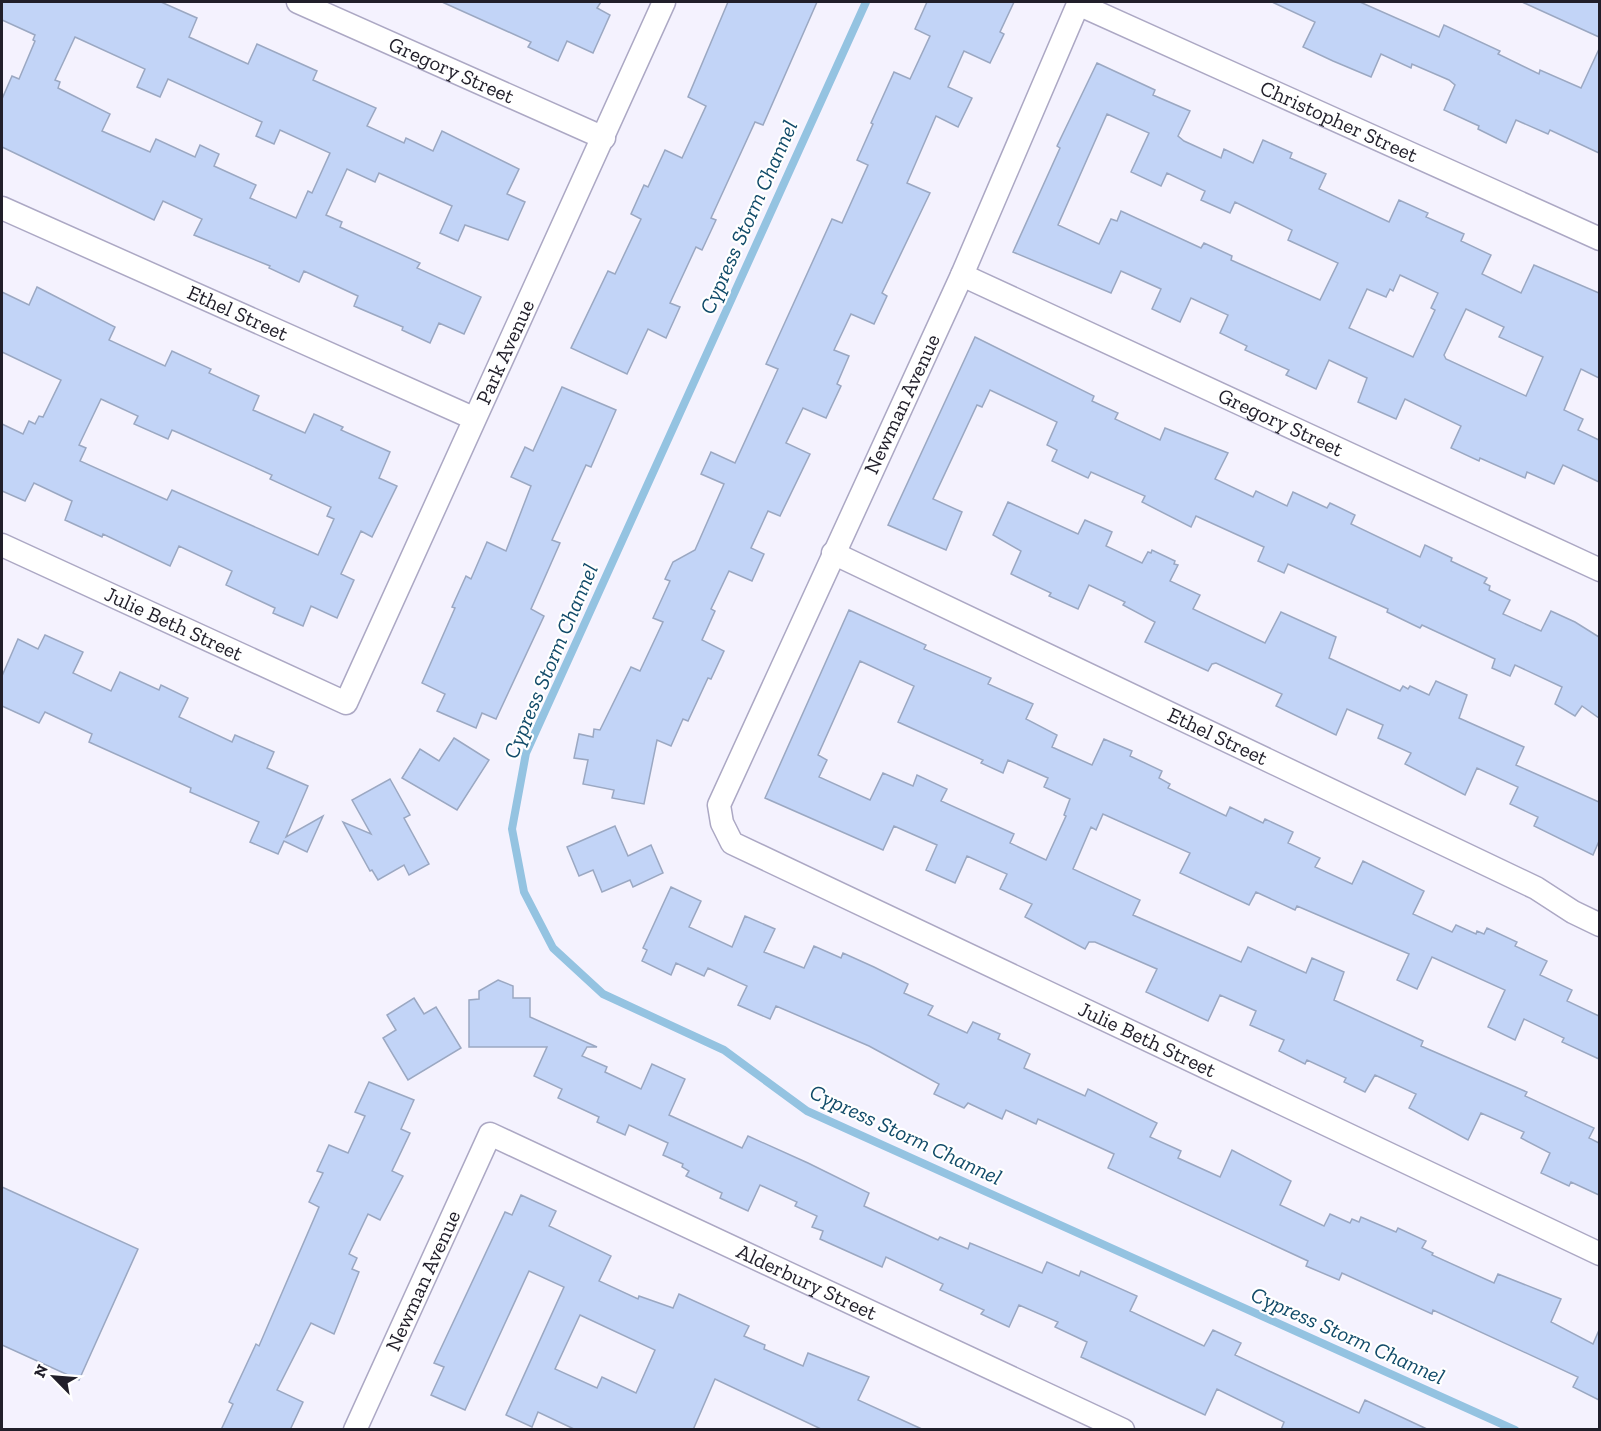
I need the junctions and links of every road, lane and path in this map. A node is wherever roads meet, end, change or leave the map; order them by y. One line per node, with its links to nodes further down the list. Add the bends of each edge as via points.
1 (298, 2): 4 (street, Gregory Street)
2 (664, 2): 4 (street, Park Avenue)
3 (1079, 3): 6 (street, Christopher Street); 7 (street, Newman Avenue)
4 (604, 138): 8 (street, Park Avenue)
5 (2, 208): 8 (street, Ethel Street)
6 (1599, 239)
7 (962, 275): 10 (street, Newman Avenue); 11 (street, Gregory Street)
8 (473, 418): 12 (street, Park Avenue)
9 (2, 546): 12 (street, Julie Beth Street)
10 (833, 553): 13 (street, Newman Avenue); 14 (street, Ethel Street, via 1536,888)
11 (1599, 570)
12 (346, 703)
13 (719, 805): 16 (street, Julie Beth Street, via 732,843)
14 (1599, 926)
15 (490, 1134): 17 (street, Newman Avenue); 18 (street, Alderbury Street)
16 (1599, 1254)
17 (361, 1428)
18 (1123, 1430)

